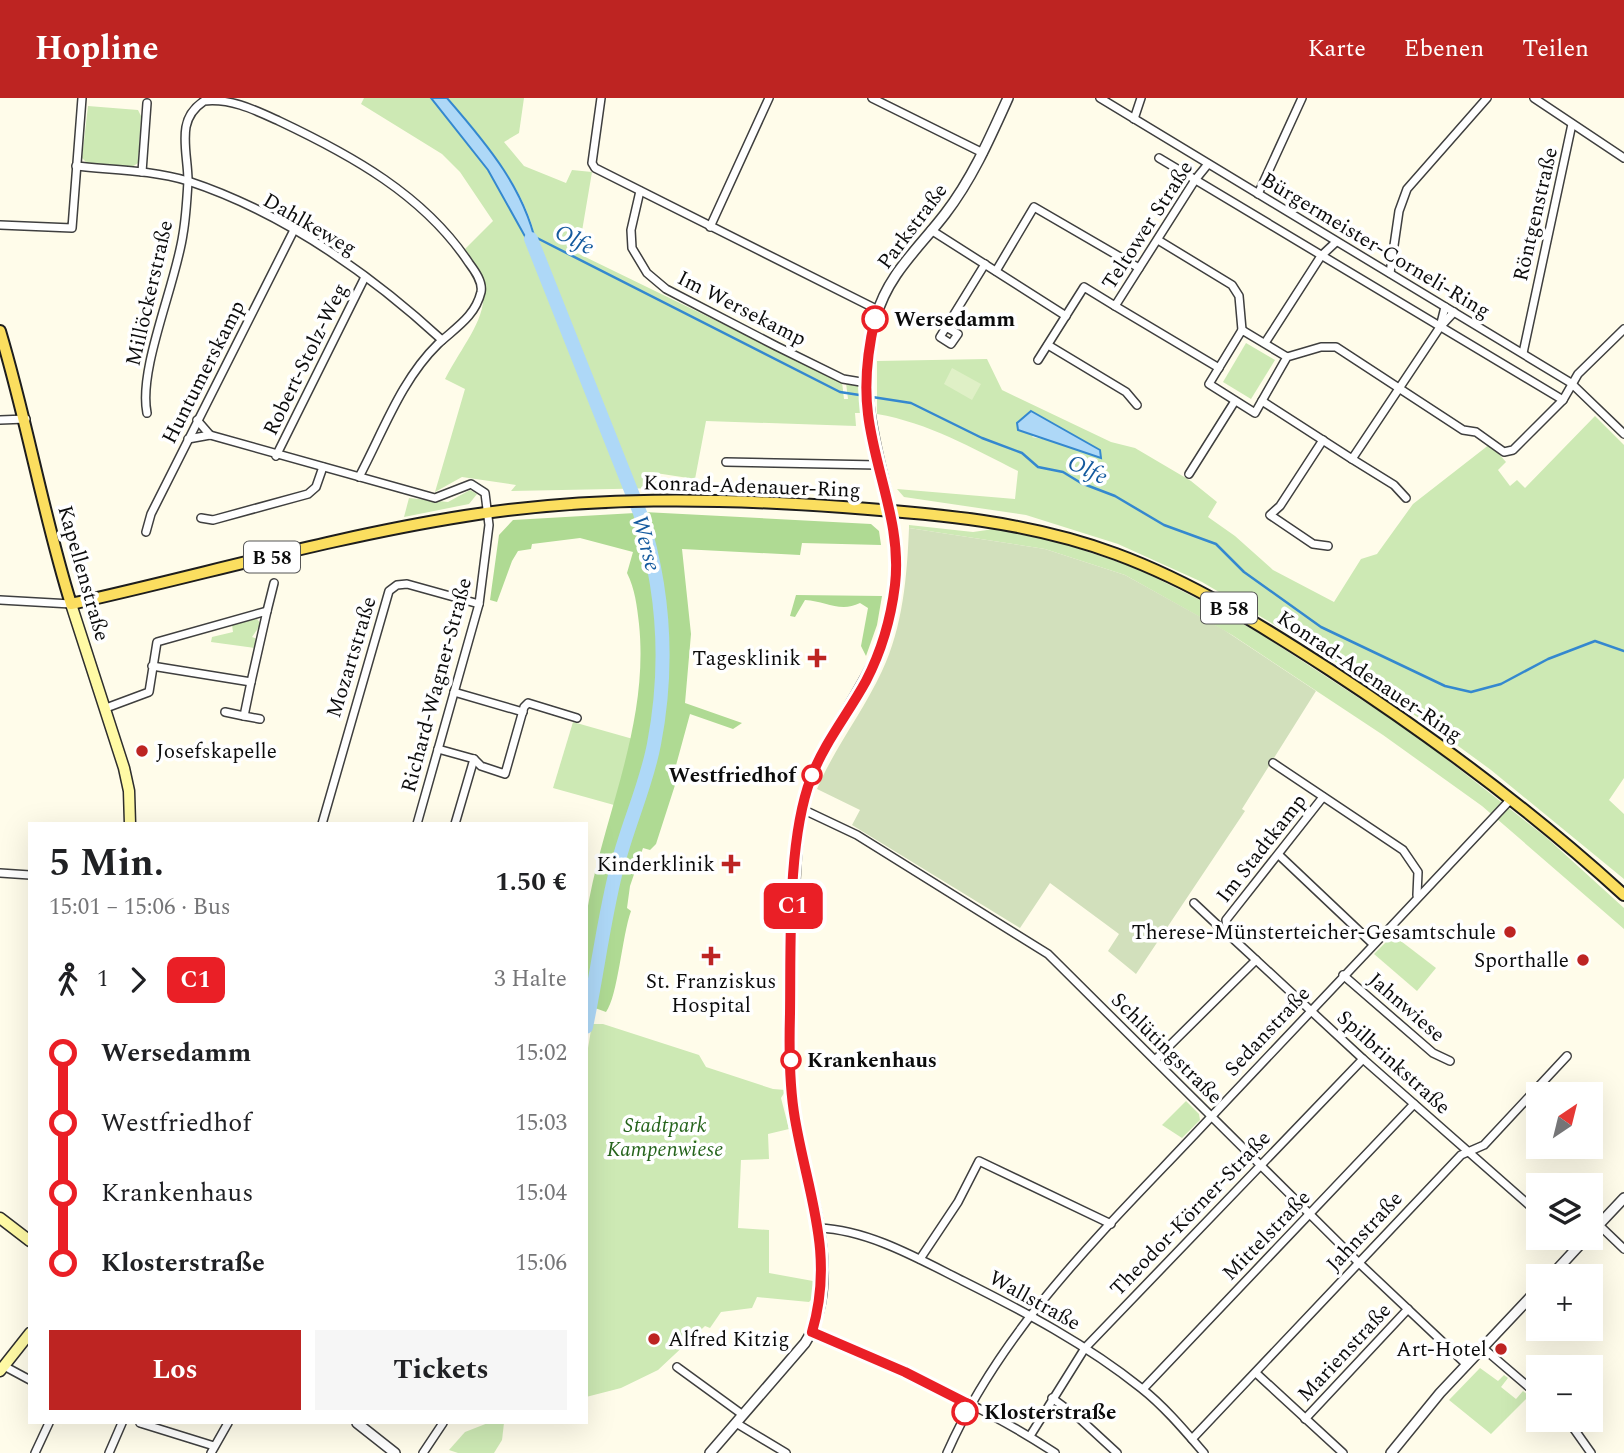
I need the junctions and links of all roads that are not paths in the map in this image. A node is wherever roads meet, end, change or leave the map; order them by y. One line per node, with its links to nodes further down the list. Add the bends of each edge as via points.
1 (82, 98): 18 (street)
2 (601, 98): 22 (street, via 592,163)
3 (769, 98): 25 (street)
4 (872, 98): 14 (street)
5 (1008, 98): 14 (street, Parkstraße)
6 (1100, 98): 12 (street, Bürgermeister-Corneli-Ring)
7 (1141, 98): 12 (street)
8 (1302, 98): 23 (street)
9 (1487, 98): 35 (street, via 1407,189)
10 (1534, 98): 13 (street)
11 (147, 103): 19 (street)
12 (1134, 118): 17 (street, Bürgermeister-Corneli-Ring)
13 (1572, 124): 16 (street); 50 (street, Röntgenstraße)
14 (983, 153): 27 (street, Parkstraße)
15 (1159, 158): 20 (street, Bürgermeister-Corneli-Ring)
16 (1624, 158)
17 (1208, 164): 20 (street, Teltower Straße); 23 (street, Bürgermeister-Corneli-Ring)
18 (76, 166): 19 (street, Dahlkeweg); 24 (street, via 72,228)
19 (142, 172): 21 (street, Dahlkeweg)
20 (1195, 180): 29 (street, Teltower Straße); 31 (street, Bürgermeister-Corneli-Ring)
21 (188, 181): 26 (street, Dahlkeweg); 47 (street, Millöckerstraße, via 189,118 204,101 214,99 245,106 305,133 374,171 423,210 478,275 481,290 475,306 463,324); 62 (street, Millöckerstraße, via 183,235 149,369 144,398)
22 (640, 191): 25 (street); 56 (street, Im Wersekamp, via 632,248 647,273 666,289)
23 (1258, 194): 28 (street, Bürgermeister-Corneli-Ring)
24 (0, 225)
25 (710, 227): 39 (street)
26 (294, 230): 36 (street, Dahlkeweg); 65 (street, Huntumerskamp)
27 (931, 230): 32 (street); 39 (street, Parkstraße, via 908,255)
28 (1325, 235): 30 (street, Bürgermeister-Corneli-Ring); 31 (street)
29 (1158, 240): 33 (street, Teltower Straße); 45 (street, via 1232,285 1239,296)
30 (1336, 242): 31 (street); 35 (street, Bürgermeister-Corneli-Ring)
31 (1321, 256): 43 (street, Bürgermeister-Corneli-Ring); 48 (street)
32 (985, 264): 34 (street); 42 (street)
33 (1139, 268): 34 (street, via 1034,207); 37 (street, Teltower Straße)
34 (996, 271): 41 (street)
35 (1390, 273): 38 (street, Bürgermeister-Corneli-Ring)
36 (365, 277): 47 (street, Dahlkeweg); 70 (street, Robert-Stolz-Weg)
37 (1115, 306): 41 (street, Teltower Straße, via 1084,287); 53 (street, Teltower Straße)
38 (1445, 307): 40 (street, Bürgermeister-Corneli-Ring); 43 (street)
39 (878, 310): 56 (street, Parkstraße, via 869,348)
40 (1454, 312): 43 (street); 50 (street, Bürgermeister-Corneli-Ring)
41 (1066, 316): 49 (street, Teltower Straße)
42 (946, 327)
43 (1440, 327): 55 (street); 58 (street, Bürgermeister-Corneli-Ring)
44 (1624, 329): 54 (street)
45 (1242, 330): 48 (street); 53 (street)
46 (0, 331): 63 (main road, Kapellenstraße)
47 (442, 340): 76 (street, via 416,369)
48 (1265, 343): 51 (street)
49 (1048, 345): 52 (street, Teltower Straße); 61 (street, via 1126,392)
50 (1522, 353): 54 (street, Bürgermeister-Corneli-Ring)
51 (1287, 357): 55 (street, via 1336,347); 60 (street)
52 (1038, 360)
53 (1219, 368): 59 (street, via 1209,384)
54 (1571, 383): 57 (street, Bürgermeister-Corneli-Ring); 58 (street)
55 (1399, 387): 58 (street, via 1504,452 1513,450); 71 (street)
56 (867, 392): 73 (street, Parkstraße)
57 (1582, 393): 58 (street); 66 (street, Bürgermeister-Corneli-Ring)
58 (1563, 400)
59 (1235, 401): 60 (street, via 1255,413); 75 (street)
60 (1262, 401): 69 (street)
61 (1137, 405)
62 (147, 413)
63 (26, 419): 64 (street); 85 (main road, Kapellenstraße)
64 (0, 420)
65 (197, 420): 67 (street); 68 (street, Huntumerskamp)
66 (1624, 434)
67 (210, 435): 68 (street); 70 (street)
68 (188, 439): 81 (street, Huntumerskamp)
69 (1323, 440): 71 (street); 82 (street, via 1270,515 1313,544)
70 (276, 456): 74 (street)
71 (1352, 458): 77 (street, via 1394,485)
72 (726, 462): 73 (street)
73 (878, 465): 78 (street, Parkstraße)
74 (323, 467): 76 (street); 80 (street, via 316,487 308,494 213,520)
75 (1189, 474)
76 (359, 477): 79 (street, via 435,498 475,485 486,496)
77 (1405, 498)
78 (891, 511): 79 (main road, Konrad-Adenauer-Ring / B 58, via 776,502 652,500); 101 (main road, Konrad-Adenauer-Ring / B 58, via 1016,524 1103,550 1167,576 1317,662); 102 (street, Parkstraße, via 895,585 883,639 865,682 820,757)
79 (488, 512): 85 (main road, Konrad-Adenauer-Ring / B 58, via 376,533); 86 (street, Richard-Wagner-Straße)
80 (201, 518)
81 (146, 532)
82 (1328, 546)
83 (274, 583): 87 (street)
84 (0, 600): 85 (street)
85 (71, 604): 91 (main road, Kapellenstraße)
86 (479, 604): 90 (street, Richard-Wagner-Straße); 104 (street, Mozartstraße, via 407,584 389,591)
87 (267, 611): 88 (street, via 157,642); 89 (street)
88 (152, 666): 89 (street); 91 (street, via 149,692)
89 (251, 682): 94 (street)
90 (454, 692): 93 (street); 97 (street, Richard-Wagner-Straße)
91 (106, 708): 103 (main road, Kapellenstraße, via 129,791)
92 (225, 712): 94 (street)
93 (523, 712): 95 (street, via 530,703); 98 (street, via 505,774)
94 (244, 716): 96 (street)
95 (578, 718)
96 (260, 719)
97 (439, 749): 98 (street); 105 (street, Richard-Wagner-Straße)
98 (474, 760): 106 (street)
99 (1273, 763): 100 (street)
100 (1323, 797): 107 (street, Im Stadtkamp); 111 (street, via 1411,858 1419,879)
101 (1511, 799): 110 (main road, Konrad-Adenauer-Ring / B 58); 111 (street, Sedanstraße)
102 (802, 809): 120 (street, Schlütingstraße, via 857,835 1048,954); 132 (street, Parkstraße, via 793,904 791,1081)
103 (130, 822)
104 (322, 822)
105 (418, 822)
106 (456, 822)
107 (1280, 856): 113 (street, Im Stadtkamp, via 1226,920); 114 (street)
108 (0, 873): 109 (street)
109 (28, 875)
110 (1624, 895)
111 (1417, 896): 114 (street, Sedanstraße)
112 (1194, 903): 113 (street, Spilbrinkstraße)
113 (1228, 934): 115 (street, Spilbrinkstraße)
114 (1373, 944): 116 (street, Sedanstraße)
115 (1255, 960): 117 (street, Spilbrinkstraße); 120 (street)
116 (1343, 975): 117 (street, Sedanstraße); 121 (street, Jahnwiese, via 1433,1053)
117 (1310, 1010): 119 (street, Spilbrinkstraße); 123 (street, Sedanstraße)
118 (1567, 1056): 124 (street, Jahnstraße, via 1484,1146)
119 (1363, 1059): 122 (street, Spilbrinkstraße); 125 (street, Theodor-Körner-Straße)
120 (1155, 1060): 123 (street, Schlütingstraße)
121 (1450, 1062)
122 (1414, 1104): 124 (street, Spilbrinkstraße); 128 (street, Mittelstraße)
123 (1212, 1116): 125 (street, Schlütingstraße); 131 (street, Sedanstraße)
124 (1470, 1152): 127 (street, Spilbrinkstraße); 138 (street, Jahnstraße, via 1461,1155)
125 (1261, 1165): 128 (street, Schlütingstraße); 145 (street, Theodor-Körner-Straße)
126 (1624, 1198): 130 (street)
127 (1526, 1202)
128 (1311, 1214): 138 (street, Schlütingstraße); 153 (street, Mittelstraße)
129 (0, 1218): 134 (main road)
130 (1603, 1220)
131 (1111, 1224): 137 (street, via 979,1161); 142 (street, Sedanstraße)
132 (819, 1228): 137 (street, Wallstraße, via 843,1229); 143 (street, Parkstraße, via 823,1286)
133 (1603, 1228): 135 (street)
134 (28, 1239)
135 (1624, 1249)
136 (1575, 1250): 139 (street)
137 (920, 1259): 142 (street, Wallstraße)
138 (1359, 1263): 141 (street, Schlütingstraße); 150 (street, Jahnstraße)
139 (1562, 1264)
140 (1526, 1302): 146 (street)
141 (1408, 1309): 147 (street, Schlütingstraße); 157 (street, Marienstraße)
142 (1029, 1314): 145 (street, Wallstraße); 155 (street)
143 (812, 1332): 155 (street); 156 (street)
144 (28, 1336): 149 (main road)
145 (1085, 1348): 153 (street, Wallstraße); 154 (street, Theodor-Körner-Straße)
146 (1483, 1348): 147 (street); 152 (street)
147 (1467, 1365): 179 (street)
148 (677, 1367): 156 (street)
149 (2, 1368): 151 (street)
150 (1256, 1373): 157 (street); 166 (street, Jahnstraße)
151 (28, 1379)
152 (1526, 1385)
153 (1143, 1389): 166 (street, Wallstraße)
154 (1052, 1398): 165 (street, Theodor-Körner-Straße); 176 (street)
155 (970, 1405): 165 (street); 174 (street)
156 (740, 1419): 172 (street); 173 (street)
157 (1305, 1419): 178 (street)
158 (49, 1424): 168 (street)
159 (122, 1424): 169 (street)
160 (143, 1424): 167 (street)
161 (227, 1424): 167 (street)
162 (358, 1424): 170 (street)
163 (442, 1424): 171 (street)
164 (1576, 1432): 180 (street)
165 (1030, 1436): 175 (street)
166 (1192, 1439): 177 (street, Wallstraße)
167 (213, 1450)
168 (35, 1453)
169 (109, 1453)
170 (395, 1453)
171 (423, 1453)
172 (710, 1453)
173 (786, 1453)
174 (947, 1453)
175 (1055, 1453)
176 (1117, 1453)
177 (1204, 1453)
178 (1343, 1453)
179 (1391, 1453)
180 (1591, 1453)

